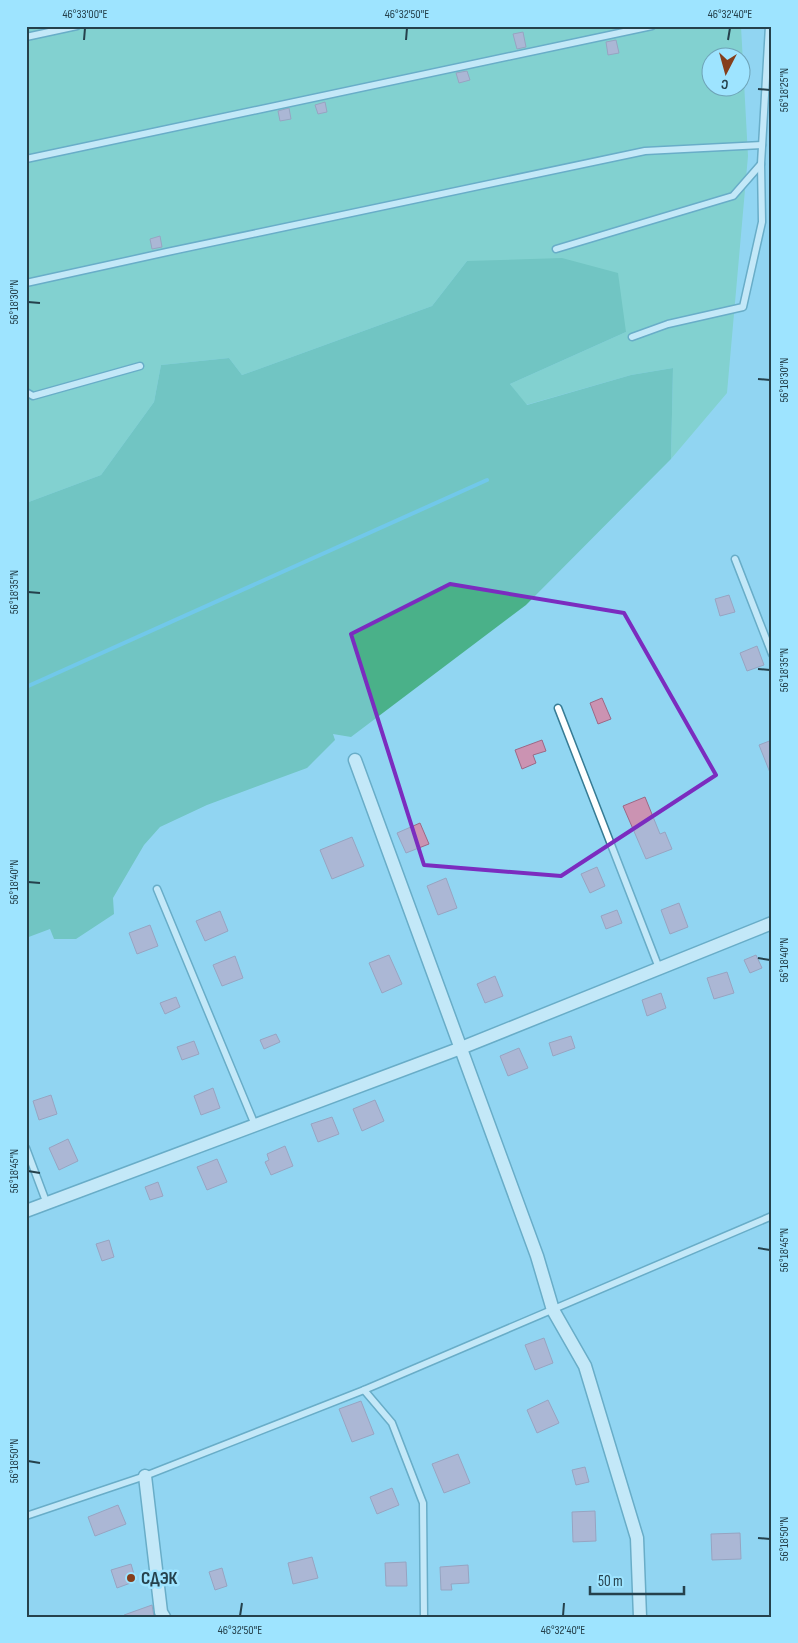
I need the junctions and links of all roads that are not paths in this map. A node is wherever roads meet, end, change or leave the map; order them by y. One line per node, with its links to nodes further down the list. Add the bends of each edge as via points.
1 (77, 26): 4 (lane)
2 (652, 26): 6 (lane)
3 (769, 26): 5 (lane)
4 (26, 37)
5 (762, 145): 7 (lane); 9 (lane, via 644,151)
6 (26, 159)
7 (761, 164): 8 (lane, via 733,196); 10 (lane, via 762,222 743,307 668,324)
8 (556, 249)
9 (26, 283)
10 (632, 337)
11 (140, 366): 12 (lane, via 33,396)
12 (26, 392)
13 (735, 560): 14 (lane)
14 (772, 654)
15 (558, 708): 19 (lane)
16 (355, 760): 20 (street)
17 (158, 889): 21 (lane)
18 (772, 923): 19 (street)
19 (659, 968): 20 (street)
20 (461, 1048): 21 (street); 26 (street, via 537,1256)
21 (255, 1125): 23 (street)
22 (26, 1148): 23 (lane)
23 (47, 1204): 24 (street)
24 (26, 1211)
25 (772, 1216): 26 (lane)
26 (553, 1310): 27 (lane); 32 (street, via 584,1366 637,1538)
27 (364, 1390): 28 (lane); 31 (lane, via 392,1423 423,1503)
28 (145, 1476): 29 (lane); 30 (street)
29 (26, 1516)
30 (164, 1617)
31 (424, 1617)
32 (640, 1617)

